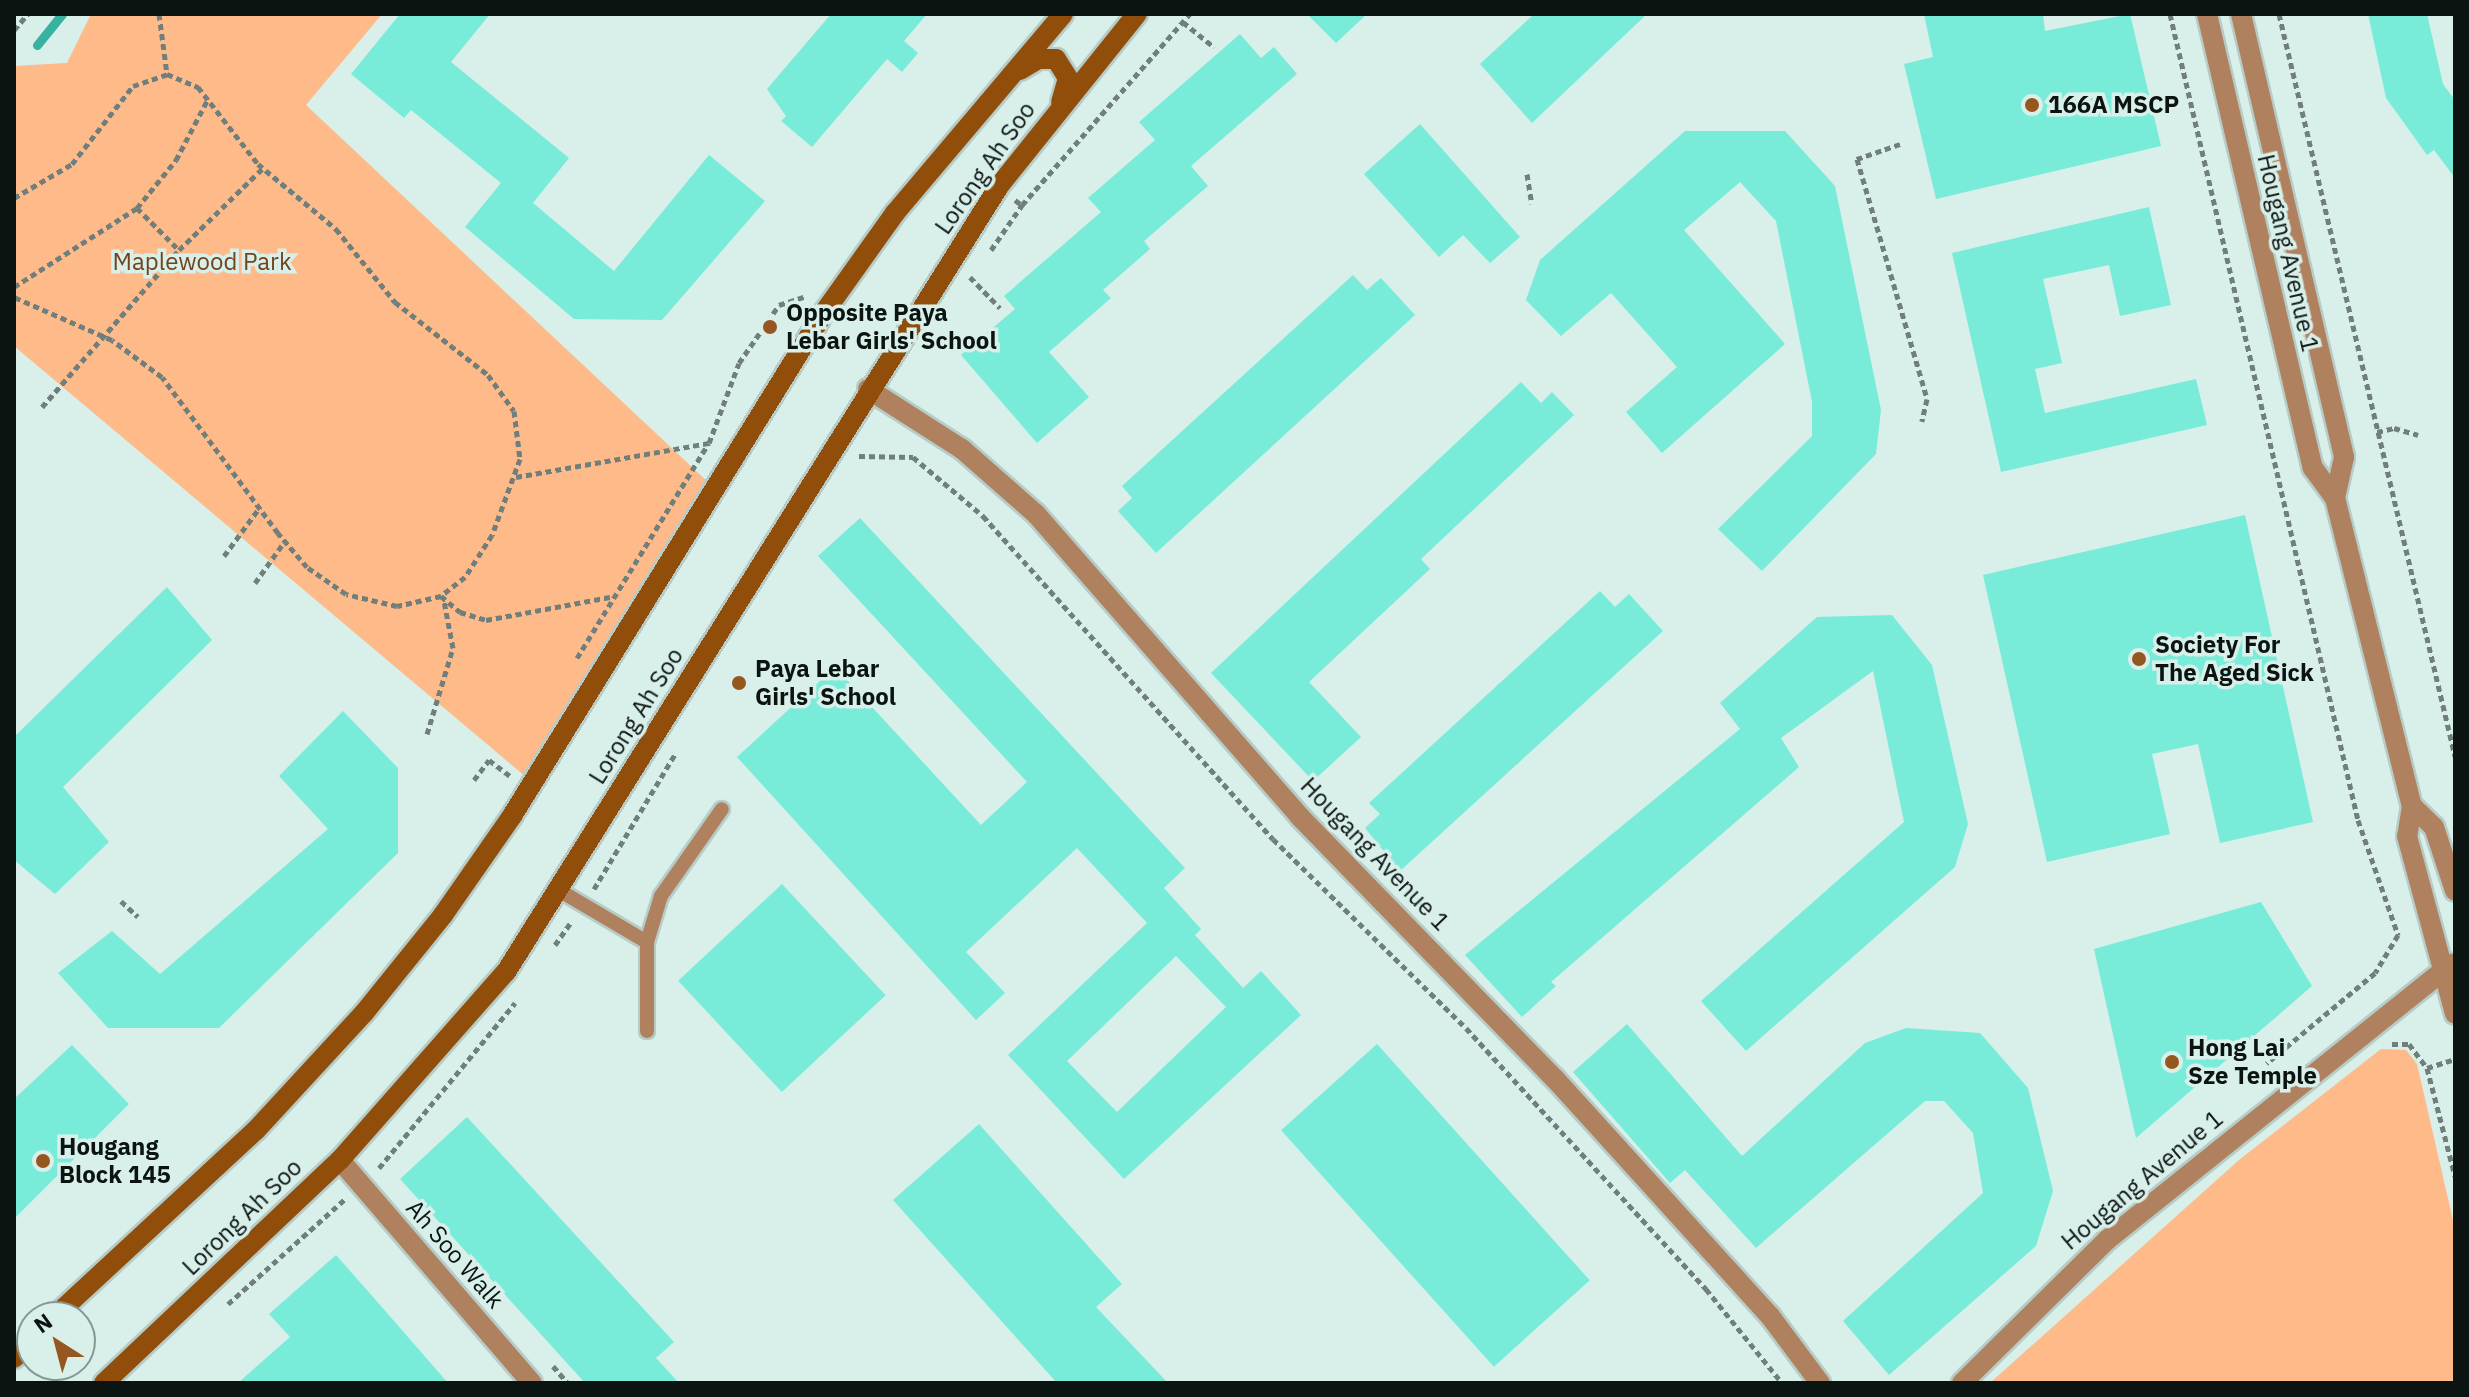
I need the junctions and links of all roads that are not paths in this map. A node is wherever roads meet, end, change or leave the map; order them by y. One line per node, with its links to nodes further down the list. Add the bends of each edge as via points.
1 (1063, 14): 5 (main road, Lorong Ah Soo)
2 (1137, 14): 6 (main road, Lorong Ah Soo)
3 (2207, 14): 8 (street, Hougang Avenue 1, via 2313,468)
4 (2241, 14): 8 (street, Hougang Avenue 1, via 2344,457)
5 (1010, 76): 6 (main road, via 1038,59 1056,59 1068,78); 18 (main road, Lorong Ah Soo, via 860,261 512,816 364,1013 256,1130)
6 (1058, 110): 7 (main road, Lorong Ah Soo, via 999,186)
7 (868, 389): 12 (main road, Lorong Ah Soo); 21 (street, Hougang Avenue 1, via 962,449 1036,514 1300,817 1555,1079 1748,1292)
8 (2335, 498): 9 (street, Hougang Avenue 1)
9 (2412, 806): 11 (street, Hougang Avenue 1, via 2434,827); 14 (street, Hougang Avenue 1, via 2407,836)
10 (722, 809): 13 (lane, via 661,896)
11 (2455, 891)
12 (562, 892): 13 (lane); 17 (main road, Lorong Ah Soo, via 424,1071)
13 (647, 942): 16 (lane)
14 (2449, 966): 15 (street); 22 (street, Hougang Avenue 1, via 2107,1240)
15 (2455, 1014)
16 (647, 1031)
17 (340, 1160): 19 (main road, Lorong Ah Soo); 20 (street, Ah Soo Walk)
18 (71, 1301)
19 (104, 1383)
20 (532, 1383)
21 (1820, 1383)
22 (1962, 1383)

